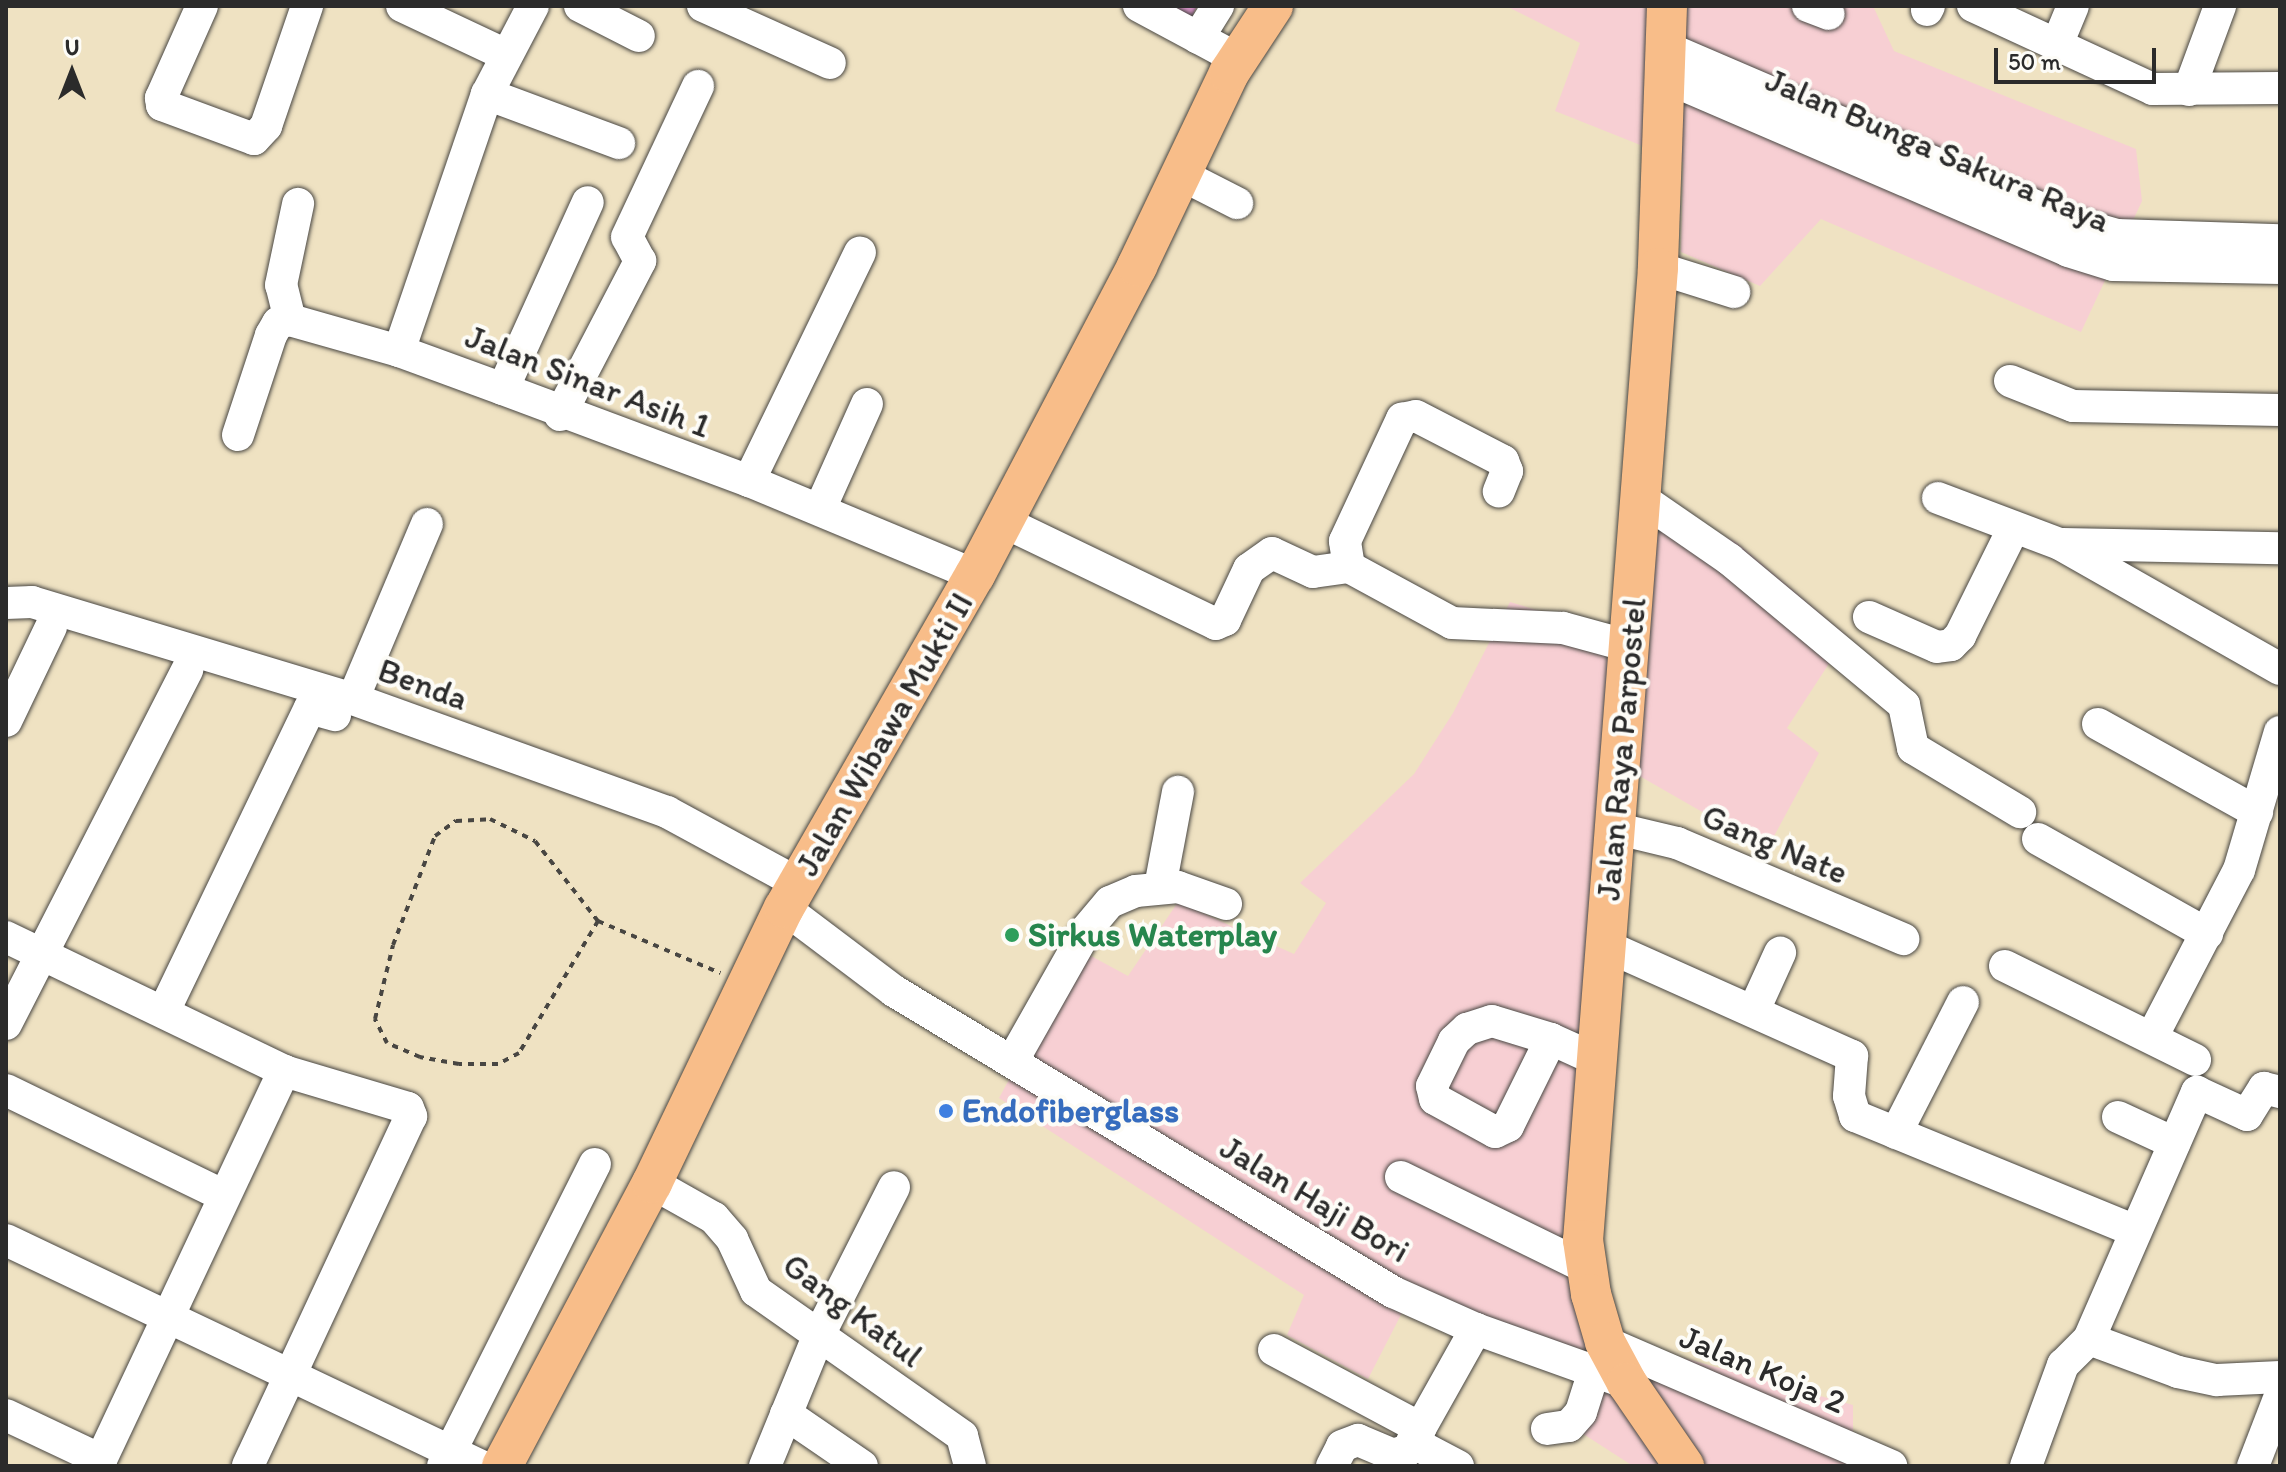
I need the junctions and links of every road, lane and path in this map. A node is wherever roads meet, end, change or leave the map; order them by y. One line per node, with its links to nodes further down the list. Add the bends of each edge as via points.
1 (202, 6): 2 (street, via 162,105 254,139 266,126)
2 (307, 6)
3 (402, 6): 18 (street)
4 (533, 6): 18 (street)
5 (580, 6): 15 (street)
6 (703, 6): 20 (street)
7 (1139, 6): 14 (street)
8 (1218, 6): 16 (street)
9 (1273, 6): 19 (main road, Jalan Wibawa Mukti II)
10 (1667, 6): 21 (main road, Jalan Raya Parpostel)
11 (1973, 6): 17 (street)
12 (2073, 6): 17 (street)
13 (2220, 6): 24 (street)
14 (1173, 14): 16 (street)
15 (639, 36)
16 (1198, 38): 19 (street)
17 (2056, 47): 24 (street, via 2153,89)
18 (506, 55): 25 (street)
19 (1238, 59): 27 (main road, Jalan Wibawa Mukti II)
20 (830, 63)
21 (1667, 63): 31 (street, Jalan Bunga Sakura Raya); 34 (main road, Jalan Raya Parpostel)
22 (698, 86): 43 (street, via 627,237 640,261)
23 (2280, 88): 24 (street)
24 (2189, 90)
25 (487, 94): 26 (street); 38 (street)
26 (619, 143)
27 (1182, 175): 29 (street); 50 (main road, Jalan Wibawa Mukti II)
28 (588, 202): 40 (street)
29 (1237, 203)
30 (298, 204): 37 (street, via 281,285)
31 (2073, 238): 32 (street, Jalan Bunga Sakura Raya); 35 (street, Jalan Bunga Sakura Raya, via 2113,265)
32 (2280, 240)
33 (860, 252): 45 (street)
34 (1658, 268): 36 (street); 48 (main road, Jalan Raya Parpostel)
35 (2280, 268)
36 (1734, 292)
37 (290, 320): 38 (street, Jalan Sinar Asih 1); 44 (street, via 278,323 271,335)
38 (399, 351): 40 (street, Jalan Sinar Asih 1)
39 (2010, 381): 42 (street, via 2073,406)
40 (503, 389): 43 (street, Jalan Sinar Asih 1)
41 (867, 404): 49 (street)
42 (2280, 410)
43 (560, 415): 45 (street, Jalan Sinar Asih 1)
44 (238, 435)
45 (749, 481): 49 (street, Jalan Sinar Asih 1)
46 (1499, 491): 55 (street, via 1507,471 1503,461 1416,416 1402,419 1345,541)
47 (1938, 498): 52 (street)
48 (1642, 499): 61 (main road, Jalan Raya Parpostel); 69 (street, via 1729,559 1904,705 1909,739 1919,753)
49 (820, 509): 56 (street, Jalan Sinar Asih 1)
50 (1004, 522): 55 (street, via 1216,624 1225,620 1249,569 1261,557 1284,555 1313,572); 56 (main road, Jalan Wibawa Mukti II)
51 (427, 524): 64 (street)
52 (2013, 529): 53 (street); 58 (street, via 1951,645 1937,647)
53 (2060, 544): 54 (street); 62 (street)
54 (2280, 548)
55 (1349, 567): 61 (street, via 1452,623 1563,628)
56 (975, 575): 74 (main road, Jalan Wibawa Mukti II)
57 (6, 603): 64 (street, Benda, via 32,602)
58 (1869, 617)
59 (6, 619): 60 (street)
60 (51, 627): 63 (street); 65 (street)
61 (1629, 646): 71 (main road, Jalan Raya Parpostel)
62 (2280, 669)
63 (187, 670): 64 (street); 81 (street)
64 (333, 707): 74 (street, Benda, via 667,812); 87 (street)
65 (6, 721)
66 (2098, 724): 70 (street)
67 (2280, 732): 70 (street)
68 (1178, 792): 73 (street)
69 (2020, 812)
70 (2257, 812): 77 (street, via 2239,870)
71 (1614, 828): 79 (street, Gang Nate, via 1677,843); 80 (main road, Jalan Raya Parpostel)
72 (2038, 839): 77 (street)
73 (1160, 887): 75 (street, via 1201,893); 92 (street, via 1122,895 1099,912)
74 (791, 896): 84 (main road, Jalan Wibawa Mukti II); 92 (street, Jalan Haji Bori, via 894,991)
75 (1226, 904)
76 (598, 921): 76 (path, via 535,841 490,819 456,821 435,836 393,945 375,1019 387,1043 420,1057 459,1064 498,1064 519,1053); 84 (path)
77 (2207, 934): 89 (street)
78 (6, 937): 81 (street)
79 (1903, 939)
80 (1604, 945): 86 (street); 91 (main road, Jalan Raya Parpostel)
81 (40, 953): 87 (street); 88 (street)
82 (1780, 953): 86 (street)
83 (2005, 966): 89 (street)
84 (745, 984): 102 (main road, Jalan Wibawa Mukti II)
85 (1963, 1002): 98 (street)
86 (1754, 1010): 98 (street, via 1852,1056 1849,1096 1855,1116)
87 (164, 1011): 93 (street)
88 (6, 1024)
89 (2152, 1037): 94 (street)
90 (1551, 1039): 91 (street)
91 (1595, 1059): 108 (main road, Jalan Raya Parpostel)
92 (1013, 1060): 110 (street, Jalan Haji Bori, via 1393,1292)
93 (284, 1071): 104 (street); 116 (street, via 408,1108 411,1116)
94 (2196, 1076): 96 (street, via 2247,1115 2264,1088); 99 (street)
95 (6, 1090): 104 (street)
96 (2280, 1092)
97 (2118, 1117): 99 (street)
98 (1896, 1133): 105 (street)
99 (2174, 1143): 105 (street)
100 (595, 1164): 122 (street)
101 (1401, 1177): 108 (street)
102 (652, 1183): 111 (street, Gang Katul, via 714,1218 732,1239 756,1291); 126 (main road, Jalan Wibawa Mukti II)
103 (894, 1187): 111 (street)
104 (224, 1196): 109 (street)
105 (2133, 1230): 112 (street)
106 (6, 1240): 109 (street)
107 (6, 1264): 109 (street)
108 (1585, 1267): 114 (main road, Jalan Raya Parpostel)
109 (164, 1327): 116 (street); 123 (street)
110 (1476, 1329): 114 (street, Jalan Haji Bori); 121 (street)
111 (818, 1337): 118 (street); 129 (street, Gang Katul, via 962,1436)
112 (2089, 1339): 115 (street, via 2178,1372 2217,1380); 134 (street, via 2063,1365)
113 (1274, 1350): 121 (street)
114 (1609, 1365): 120 (street, via 1569,1426); 132 (main road, Jalan Raya Parpostel); 133 (street, Jalan Koja 2)
115 (2280, 1377)
116 (287, 1386): 122 (street); 124 (street)
117 (2280, 1396): 135 (street)
118 (786, 1414): 127 (street); 128 (street)
119 (6, 1415): 123 (street)
120 (1547, 1429)
121 (1416, 1435): 130 (street, via 1401,1455 1350,1442); 131 (street)
122 (443, 1461): 125 (street)
123 (99, 1463)
124 (248, 1466)
125 (481, 1466)
126 (502, 1466)
127 (765, 1466)
128 (862, 1466)
129 (970, 1466)
130 (1332, 1466)
131 (1458, 1466)
132 (1684, 1466)
133 (1891, 1466)
134 (2026, 1466)
135 (2253, 1466)

